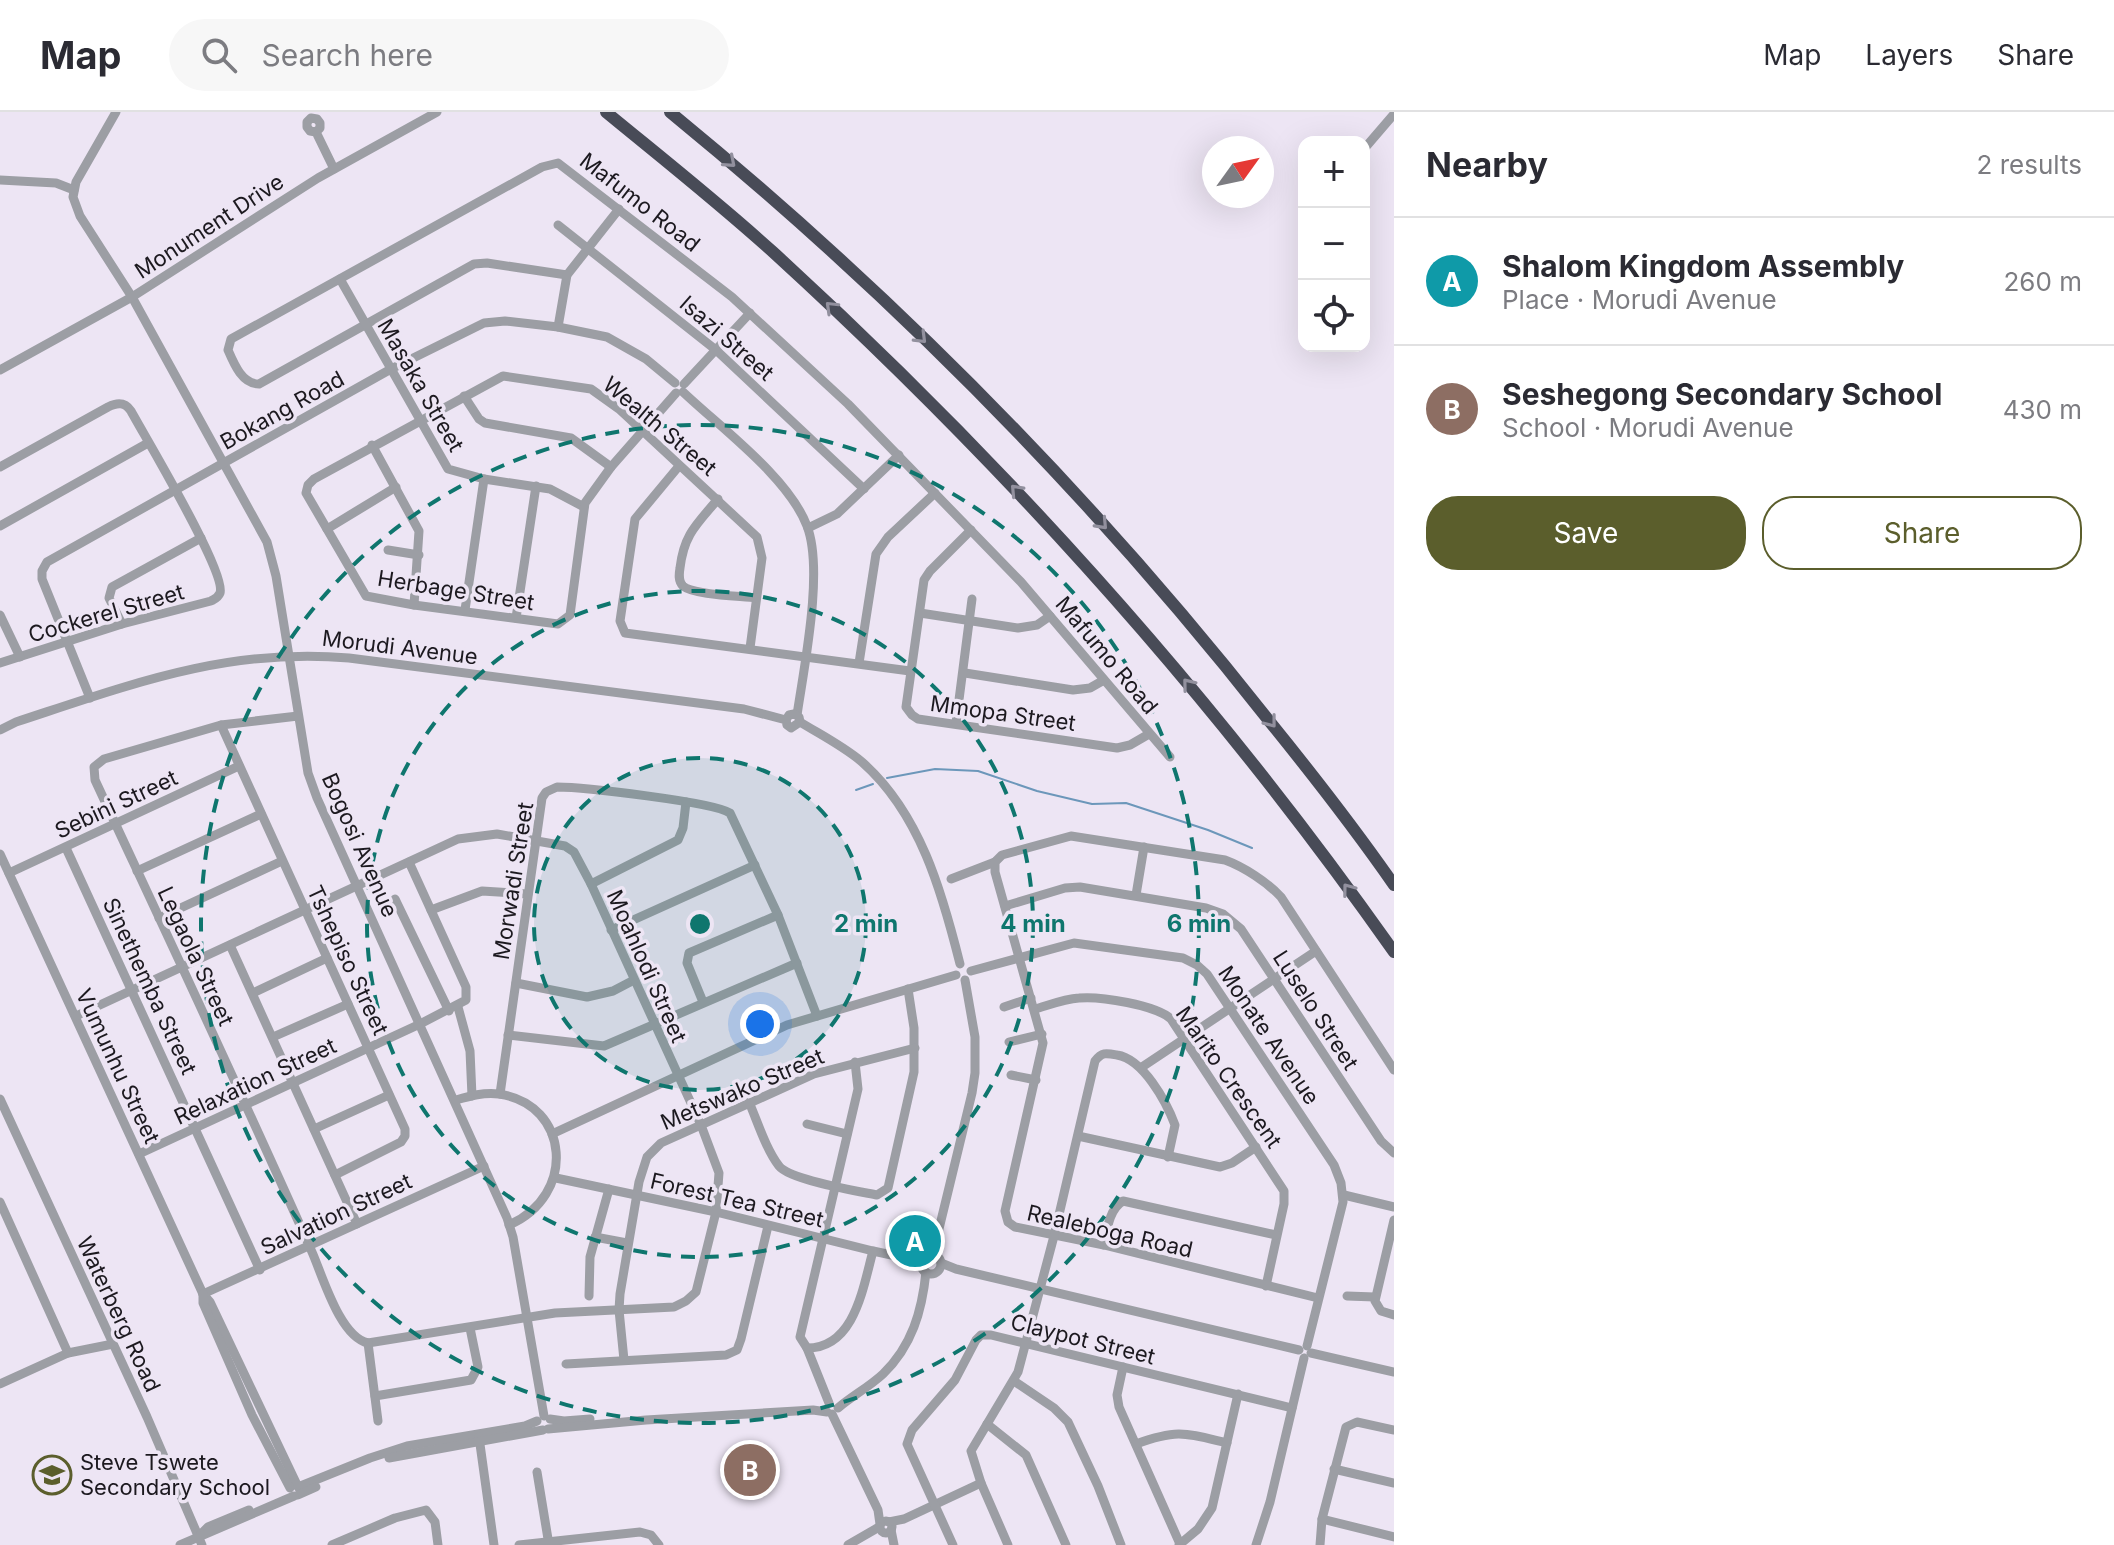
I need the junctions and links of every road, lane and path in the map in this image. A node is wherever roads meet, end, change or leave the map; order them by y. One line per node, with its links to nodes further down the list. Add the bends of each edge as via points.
1 (116, 112): 10 (street)
2 (437, 112): 8 (street, Monument Drive)
3 (606, 112): 109 (highway, one-way to 3, via 1179,673 1014,487 772,252)
4 (670, 112): 96 (highway, one-way to 96, via 798,220 1046,463 1235,677)
5 (1394, 114): 7 (street)
6 (316, 132): 8 (street)
7 (1370, 142)
8 (334, 169): 16 (street, Monument Drive)
9 (0, 180): 10 (street, via 56,183)
10 (74, 190): 16 (street, Bogosi Avenue, via 80,216)
11 (619, 209): 13 (street); 15 (street, Mafumo Road, via 562,165 552,163); 17 (street, Mafumo Road)
12 (558, 225): 13 (street, Isazi Street)
13 (588, 247): 14 (street); 20 (street, Isazi Street)
14 (567, 275): 18 (street, Mafumo Road, via 474,264); 19 (street)
15 (340, 279): 18 (street, Masaka Street); 18 (street, Mafumo Road, via 231,339 232,360 248,382 259,384)
16 (132, 297): 22 (street, Monument Drive); 30 (street, Bogosi Avenue)
17 (750, 313): 20 (street); 29 (street, Mafumo Road)
18 (365, 323): 21 (street, Masaka Street)
19 (558, 327): 21 (street, Bokang Road, via 491,321); 23 (street, Bokang Road, via 616,340)
20 (716, 350): 23 (street); 37 (street, Isazi Street)
21 (391, 369): 25 (street, Masaka Street); 30 (street, Bokang Road)
22 (0, 370)
23 (679, 388): 26 (street); 44 (street, Bokang Road, via 784,488)
24 (464, 396): 25 (street, Wealth Street); 26 (street, Wealth Street, via 507,375 586,387); 33 (street, via 485,423 571,438)
25 (419, 420): 28 (street, Wealth Street); 34 (street, Masaka Street, via 448,469)
26 (643, 431): 31 (street, Wealth Street); 33 (street)
27 (148, 443): 32 (street, via 128,407 117,403); 38 (street); 43 (street)
28 (372, 445): 36 (street); 40 (street, Wealth Street, via 311,481)
29 (899, 455): 37 (street); 39 (street, Mafumo Road)
30 (224, 463): 38 (street, Bokang Road); 62 (street, Bogosi Avenue, via 270,553)
31 (679, 466): 41 (street, Wealth Street); 61 (street, via 635,519 622,630)
32 (0, 467)
33 (611, 467): 42 (street)
34 (484, 479): 35 (street, Masaka Street); 53 (street)
35 (536, 486): 42 (street, Masaka Street); 57 (street)
36 (396, 487): 45 (street); 49 (street, via 419,531)
37 (864, 489): 44 (street, via 834,516)
38 (174, 490): 47 (street); 60 (street, Bokang Road, via 44,566 42,579)
39 (935, 493): 46 (street, Mafumo Road); 66 (street, via 876,554)
40 (308, 498): 45 (street, Herbage Street)
41 (718, 499): 50 (street, Wealth Street, via 759,542); 50 (street, via 686,539 680,581 701,591)
42 (584, 507): 57 (street, Herbage Street, via 570,615 558,624)
43 (0, 526)
44 (808, 528): 63 (street, Bokang Road, via 815,571)
45 (327, 529): 52 (street, Herbage Street, via 366,596)
46 (971, 530): 54 (street, Mmopa Street, via 926,577); 56 (street, Mafumo Road)
47 (201, 538): 59 (street, via 112,587 109,598); 59 (street, Cockerel Street, via 219,594 211,601)
48 (388, 550): 49 (street)
49 (419, 555): 52 (street)
50 (756, 598): 61 (street, Wealth Street)
51 (972, 599): 58 (street)
52 (414, 605): 53 (street, Herbage Street)
53 (465, 610): 57 (street, Herbage Street)
54 (920, 613): 58 (street); 67 (street, Mmopa Street)
55 (0, 615): 64 (street)
56 (1050, 616): 58 (street, via 1026,628); 69 (street, Mafumo Road)
57 (516, 618)
58 (969, 620): 68 (street)
59 (122, 624): 60 (street, Cockerel Street)
60 (69, 642): 64 (street, Cockerel Street); 70 (street, Bokang Road)
61 (750, 648): 63 (street)
62 (288, 655): 70 (street, Morudi Avenue, via 193,667); 71 (street, Bogosi Avenue); 72 (street, Morudi Avenue, via 349,658 744,709 786,720 791,728 797,727)
63 (806, 655): 66 (street); 72 (street, Bokang Road)
64 (20, 657): 65 (street, Cockerel Street)
65 (0, 663)
66 (859, 663): 67 (street)
67 (910, 671): 75 (street, Mmopa Street, via 908,712 918,719)
68 (965, 673): 69 (street, via 1080,690); 75 (street)
69 (1104, 680): 78 (street, Mafumo Road)
70 (90, 698): 73 (street, Morudi Avenue)
71 (298, 716): 76 (street, Legaola Street); 97 (street, Bogosi Avenue, via 312,785)
72 (798, 719): 113 (street, Morudi Avenue, via 860,760 905,812 927,856)
73 (16, 722): 74 (street, Morudi Avenue); 77 (street, Morudi Avenue)
74 (0, 723)
75 (956, 723): 78 (street, Mmopa Street, via 1117,748)
76 (221, 725): 80 (street, Tshepiso Street); 83 (street, Legaola Street, via 97,763 93,775)
77 (0, 730)
78 (1149, 734): 79 (street, Mafumo Road)
79 (1170, 757)
80 (239, 766): 82 (street, Tshepiso Street); 83 (street, Sebini Street)
81 (686, 802): 84 (street, Morwadi Street, via 557,787 542,798); 91 (street, Morwadi Street, via 730,813); 95 (street, via 678,840)
82 (261, 814): 88 (street, Tshepiso Street); 92 (street)
83 (115, 823): 86 (street, Sebini Street); 92 (street, Legaola Street)
84 (535, 839): 89 (street, Moahlodi Street, via 469,836); 95 (street, Moahlodi Street, via 570,849); 98 (street, Morwadi Street)
85 (1144, 847): 90 (street, via 1067,836 1002,855); 99 (street); 108 (street, via 1234,863 1278,894)
86 (66, 848): 93 (street, Sebini Street); 121 (street, Sinethemba Street)
87 (0, 854): 93 (street, Vumunhu Street)
88 (282, 861): 102 (street, Tshepiso Street); 105 (street)
89 (409, 862): 97 (street, Moahlodi Street); 103 (street)
90 (995, 862): 94 (street); 101 (street, Realeboga Road)
91 (755, 865): 104 (street, Morwadi Street); 106 (street)
92 (137, 871): 105 (street, Legaola Street)
93 (9, 873): 130 (street, Vumunhu Street)
94 (951, 879)
95 (591, 884): 106 (street, Moahlodi Street)
96 (1394, 885)
97 (357, 886): 102 (street, Moahlodi Street); 132 (street, Bogosi Avenue)
98 (528, 894): 103 (street, via 482,891); 119 (street, Morwadi Street)
99 (1136, 895): 101 (street, Luselo Street, via 1072,887); 117 (street, Luselo Street, via 1223,914 1241,929)
100 (395, 899): 127 (street)
101 (1005, 906): 110 (street, Realeboga Road)
102 (305, 909): 107 (street, Moahlodi Street); 111 (street, Tshepiso Street)
103 (431, 910): 127 (street, via 468,992)
104 (778, 915): 112 (street, Morwadi Street); 124 (street, via 686,956)
105 (159, 918): 114 (street, Legaola Street)
106 (611, 930): 118 (street, Moahlodi Street)
107 (230, 945): 114 (street, Moahlodi Street); 122 (street)
108 (1316, 951): 117 (street); 143 (street)
109 (1394, 952)
110 (1019, 957): 115 (street, Monate Avenue); 123 (street, Realeboga Road); 129 (street, Monate Avenue, via 1085,943 1183,958 1207,974)
111 (327, 958): 122 (street); 125 (street, Tshepiso Street)
112 (797, 963): 124 (street); 131 (street, Morwadi Street)
113 (960, 964): 115 (street); 116 (street, via 955,969)
114 (181, 967): 121 (street, Moahlodi Street); 154 (street, Legaola Street)
115 (971, 971): 116 (street, via 970,977)
116 (960, 977): 120 (street); 189 (street, via 974,1027 975,1073)
117 (1275, 979): 129 (street); 163 (street, Luselo Street)
118 (634, 980): 119 (street, via 587,997); 133 (street, Moahlodi Street)
119 (516, 983): 135 (street, Morwadi Street)
120 (908, 989): 131 (street); 140 (street)
121 (131, 990): 130 (street, Moahlodi Street); 157 (street, Sinethemba Street)
122 (253, 993): 136 (street)
123 (1031, 998): 126 (street); 128 (street, Realeboga Road)
124 (703, 1002): 133 (street)
125 (348, 1004): 136 (street); 139 (street, Tshepiso Street)
126 (1004, 1007)
127 (453, 1009): 132 (street, Relaxation Street); 150 (street, via 470,1051)
128 (1035, 1009): 134 (street, Realeboga Road); 137 (street, Marito Crescent, via 1081,997 1154,1009 1171,1019)
129 (1231, 1010): 137 (street); 172 (street, Monate Avenue, via 1334,1165)
130 (76, 1016): 164 (street, Vumunhu Street)
131 (817, 1016): 144 (street)
132 (420, 1024): 139 (street, Relaxation Street); 152 (street, Bogosi Avenue)
133 (654, 1026): 135 (street, via 599,1047); 144 (street, Moahlodi Street)
134 (1042, 1034): 138 (street); 146 (street, Realeboga Road)
135 (508, 1035): 148 (street, Morwadi Street)
136 (273, 1037): 147 (street)
137 (1185, 1041): 142 (street); 162 (street, Marito Crescent)
138 (1009, 1042)
139 (368, 1048): 147 (street, Relaxation Street); 149 (street, Tshepiso Street)
140 (915, 1048): 141 (street, Metswako Street); 169 (street, via 911,1092 888,1188 877,1195)
141 (855, 1062): 153 (street, Metswako Street); 160 (street, via 858,1089)
142 (1142, 1067): 161 (street, via 1122,1056 1105,1053 1097,1058); 165 (street, via 1174,1122)
143 (1394, 1070)
144 (678, 1075): 156 (street, Moahlodi Street); 159 (street)
145 (1011, 1075): 146 (street)
146 (1036, 1080): 181 (street, Realeboga Road, via 1005,1216 1015,1227)
147 (293, 1083): 154 (street, Relaxation Street); 158 (street)
148 (500, 1094): 150 (street); 159 (street, via 527,1105)
149 (389, 1095): 158 (street); 167 (street, Tshepiso Street, via 405,1129 403,1140)
150 (472, 1096): 152 (street)
151 (0, 1099): 204 (street, Waterberg Road)
152 (456, 1100): 166 (street, Bogosi Avenue)
153 (749, 1102): 156 (street, Metswako Street); 169 (street, via 780,1167)
154 (245, 1106): 157 (street, Relaxation Street); 186 (street, Legaola Street)
155 (807, 1124): 160 (street)
156 (701, 1125): 171 (street, Metswako Street, via 651,1151); 175 (street, Moahlodi Street, via 719,1173)
157 (195, 1128): 164 (street, Relaxation Street); 190 (street, Sinethemba Street)
158 (314, 1129): 167 (street)
159 (552, 1134): 168 (street)
160 (847, 1134): 169 (street)
161 (1078, 1136): 165 (street); 181 (street)
162 (1256, 1147): 165 (street, via 1220,1167); 180 (street, Marito Crescent, via 1284,1191)
163 (1394, 1153)
164 (139, 1154): 193 (street, Vumunhu Street)
165 (1168, 1157)
166 (484, 1166): 177 (street, Salvation Street); 178 (street, Bogosi Avenue)
167 (335, 1175): 177 (street)
168 (556, 1178): 170 (street, Forest Tea Street); 178 (street, via 535,1211)
169 (835, 1185): 183 (street)
170 (609, 1189): 171 (street, Forest Tea Street); 182 (street)
171 (636, 1195): 175 (street, Forest Tea Street); 184 (street, Metswako Street)
172 (1344, 1195): 174 (street); 197 (street)
173 (0, 1202): 207 (street)
174 (1394, 1207)
175 (716, 1212): 179 (street, Forest Tea Street); 198 (street, Moahlodi Street, via 699,1284 691,1297 674,1307)
176 (1394, 1220): 188 (street)
177 (357, 1224): 186 (street, Salvation Street)
178 (509, 1225): 200 (street, Bogosi Avenue)
179 (768, 1226): 183 (street, Forest Tea Street); 208 (street, via 735,1352)
180 (1276, 1235): 185 (street, via 1123,1201 1112,1213); 191 (street, Marito Crescent)
181 (1054, 1236): 185 (street, Realeboga Road); 192 (street)
182 (595, 1237): 184 (street); 194 (street)
183 (823, 1239): 187 (street, Forest Tea Street); 205 (street, via 800,1337)
184 (627, 1243): 198 (street, Metswako Street)
185 (1104, 1245): 191 (street, Realeboga Road)
186 (309, 1247): 190 (street, Salvation Street); 202 (street, Legaola Street, via 345,1325)
187 (873, 1251): 189 (street, Forest Tea Street); 205 (street, via 853,1319 819,1347)
188 (1389, 1260): 196 (street)
189 (931, 1264): 192 (street, Forest Tea Street); 216 (street, via 905,1348 884,1373)
190 (260, 1270): 193 (street, Salvation Street)
191 (1266, 1286): 197 (street, Realeboga Road)
192 (1040, 1289): 203 (street); 206 (street, Forest Tea Street)
193 (203, 1294): 229 (street, Vumunhu Street, via 252,1415)
194 (589, 1296)
195 (1347, 1296): 196 (street)
196 (1375, 1297): 199 (street, via 1379,1309)
197 (1318, 1298): 206 (street)
198 (619, 1310): 200 (street, Moahlodi Street); 208 (street, Metswako Street)
199 (1394, 1315)
200 (527, 1317): 201 (street, Moahlodi Street); 219 (street, Bogosi Avenue)
201 (470, 1328): 202 (street, Moahlodi Street); 215 (street, via 478,1367 471,1380)
202 (368, 1343): 215 (street)
203 (1026, 1343): 210 (street, Claypot Street); 212 (street); 230 (street, Claypot Street, via 979,1337 948,1391 912,1430 908,1448)
204 (113, 1344): 207 (street); 234 (street, Waterberg Road)
205 (804, 1346): 216 (street)
206 (1305, 1352): 211 (street, Forest Tea Street); 217 (street)
207 (68, 1353): 213 (street)
208 (624, 1360): 209 (street)
209 (566, 1364)
210 (1123, 1367): 214 (street, Claypot Street); 224 (street, via 1118,1401)
211 (1394, 1372)
212 (1014, 1381): 220 (street); 248 (street, via 1068,1422)
213 (0, 1384)
214 (1238, 1394): 217 (street, Claypot Street); 223 (street)
215 (375, 1396): 218 (street)
216 (832, 1408): 219 (street); 232 (street)
217 (1292, 1408): 250 (street)
218 (378, 1421)
219 (544, 1423): 222 (street)
220 (987, 1424): 227 (street, via 971,1451); 247 (street, via 1026,1455)
221 (1394, 1430): 225 (street, via 1349,1424)
222 (479, 1438): 229 (street, via 397,1449); 240 (street)
223 (1227, 1443): 224 (street, via 1178,1433); 249 (street, via 1208,1517)
224 (1136, 1444): 249 (street)
225 (1334, 1469): 228 (street); 231 (street)
226 (537, 1472): 236 (street)
227 (981, 1483): 230 (street); 246 (street)
228 (1394, 1483)
229 (294, 1491): 234 (street)
230 (935, 1505): 232 (street); 245 (street)
231 (1322, 1519): 233 (street); 251 (street)
232 (886, 1527): 243 (street); 244 (street)
233 (1394, 1537)
234 (200, 1540): 237 (street)
235 (603, 1540): 236 (street); 242 (street, via 647,1533)
236 (549, 1543): 241 (street)
237 (180, 1545)
238 (332, 1545): 239 (street, via 426,1510 435,1522)
239 (438, 1545)
240 (494, 1545)
241 (519, 1545)
242 (659, 1545)
243 (848, 1545)
244 (894, 1545)
245 (953, 1545)
246 (1008, 1545)
247 (1066, 1545)
248 (1121, 1545)
249 (1179, 1545)
250 (1256, 1545)
251 (1320, 1545)

